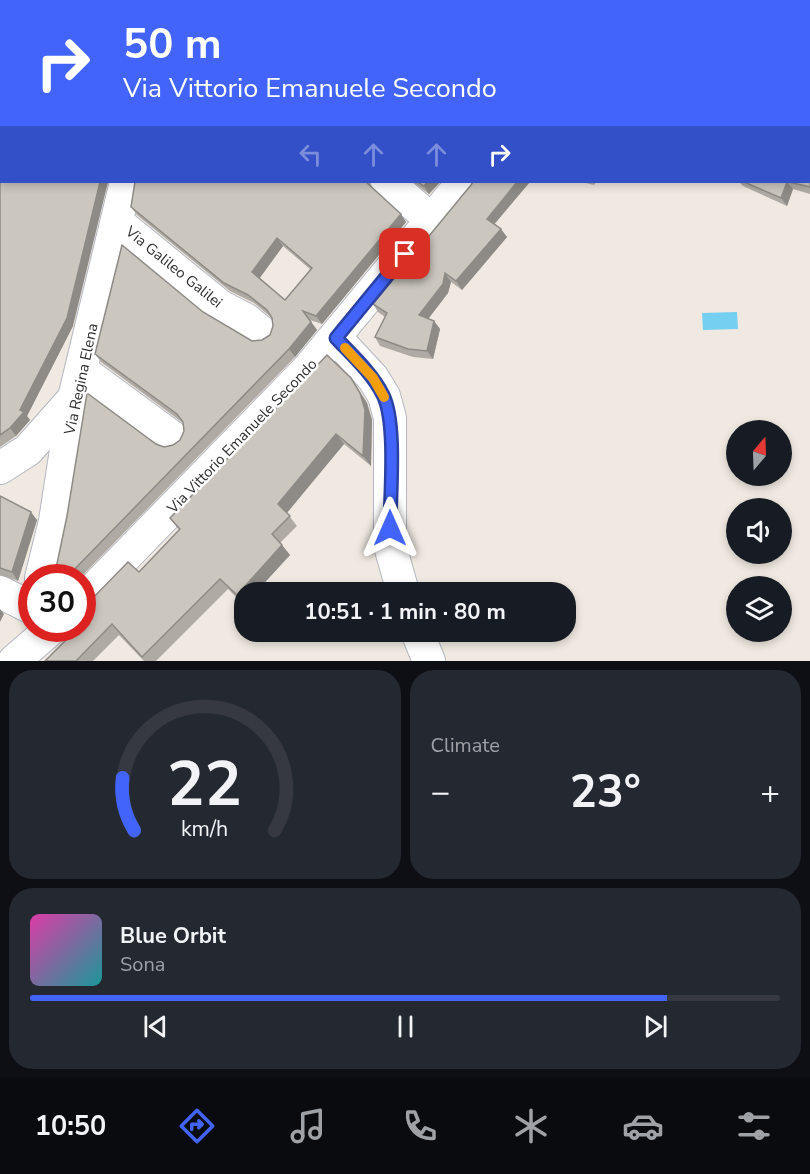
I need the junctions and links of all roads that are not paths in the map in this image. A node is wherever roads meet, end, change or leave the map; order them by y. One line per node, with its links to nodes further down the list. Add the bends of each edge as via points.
1 (126, 183): 5 (street, Via Regina Elena)
2 (388, 183): 4 (street)
3 (462, 183): 4 (street, Via Vittorio Emanuele Secondo)
4 (432, 220): 7 (street, Via Vittorio Emanuele Secondo)
5 (117, 222): 6 (street, Via Galileo Galilei, via 220,306); 8 (street, Via Regina Elena)
6 (261, 332)
7 (336, 338): 12 (street, via 373,378 390,418 390,546); 13 (street, Via Vittorio Emanuele Secondo)
8 (78, 384): 9 (street); 10 (street, via 28,450); 11 (street, Via Regina Elena)
9 (172, 437)
10 (0, 468)
11 (44, 564)
12 (400, 582)
13 (96, 587)
14 (0, 592): 15 (street)
15 (18, 601)
16 (24, 642): 19 (street)
17 (36, 642): 19 (street)
18 (421, 642): 20 (street)
19 (19, 657)
20 (429, 661)

